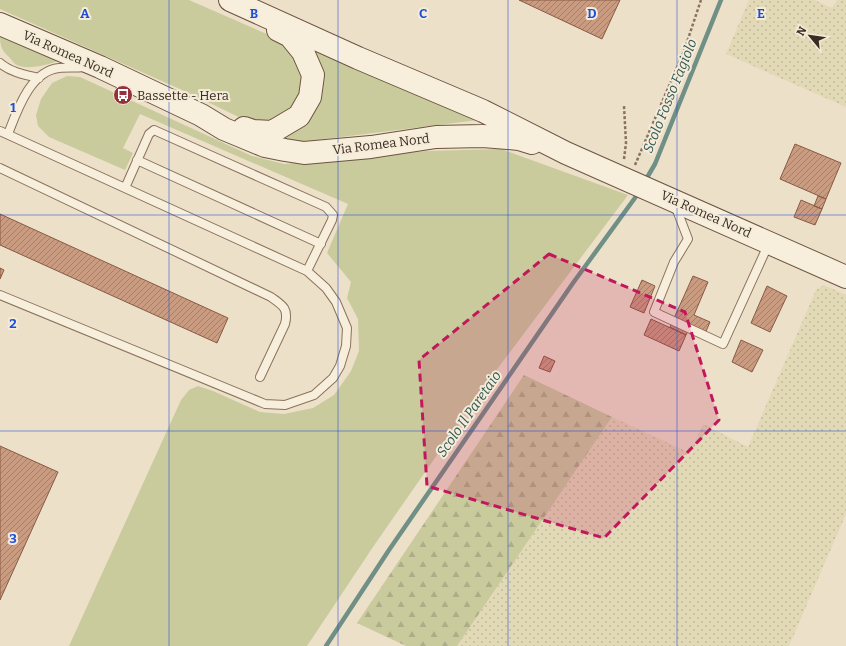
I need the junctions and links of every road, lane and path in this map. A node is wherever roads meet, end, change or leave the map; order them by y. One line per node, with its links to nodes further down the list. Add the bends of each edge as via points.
1 (230, 0): 8 (main road, Via Romea Nord, via 290,36 299,46 313,75 310,97 299,116 272,132 254,132 226,120); 10 (main road, Via Romea Nord, via 483,111)
2 (701, 0): 13 (path, via 684,51 635,166)
3 (0, 24): 5 (main road, Via Romea Nord)
4 (0, 63): 6 (lane)
5 (100, 67): 6 (lane, via 58,68); 8 (main road, Via Romea Nord)
6 (39, 78): 9 (lane, via 29,89)
7 (624, 106): 13 (path, via 626,143)
8 (201, 115): 10 (main road, Via Romea Nord, via 224,129 265,146 304,152 371,147 436,138 483,136 519,139)
9 (4, 133): 14 (lane)
10 (566, 153): 13 (main road, Via Romea Nord)
11 (137, 160): 14 (lane); 17 (lane); 17 (lane, via 149,134 154,130 326,207 334,215)
12 (0, 168): 21 (lane, via 271,297 284,306 288,315 285,324)
13 (622, 178): 15 (main road, Via Romea Nord)
14 (125, 188): 18 (lane)
15 (665, 196): 16 (main road, Via Romea Nord); 16 (lane, via 688,239 674,262 654,312 724,344)
16 (770, 243): 19 (main road, Via Romea Nord)
17 (321, 244): 18 (lane)
18 (307, 271): 20 (lane, via 326,288 336,302 346,328 346,346 340,366 325,386 314,395 285,405 265,404)
19 (846, 277)
20 (0, 295)
21 (260, 377)

